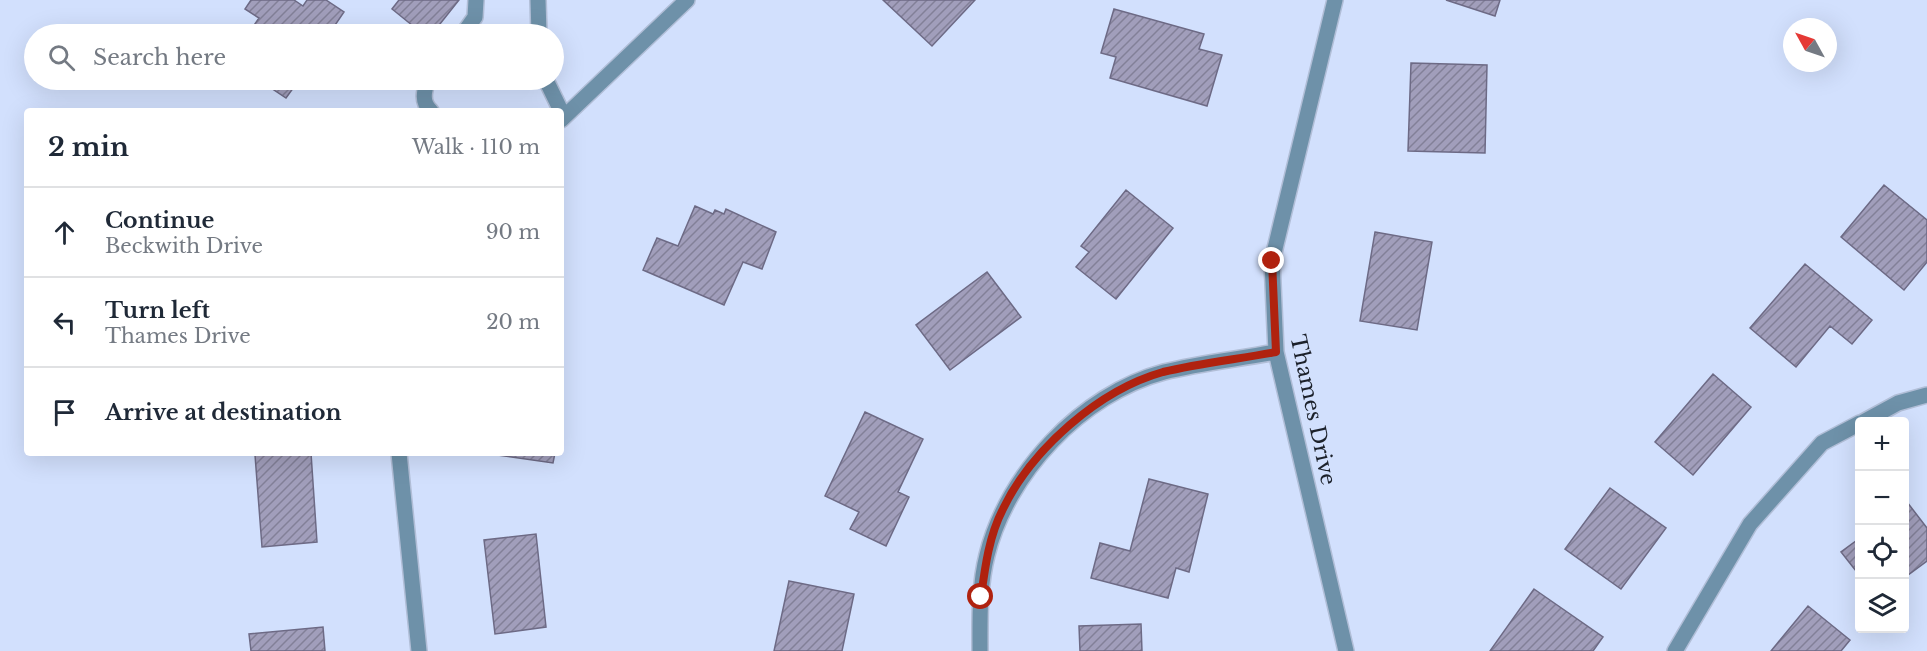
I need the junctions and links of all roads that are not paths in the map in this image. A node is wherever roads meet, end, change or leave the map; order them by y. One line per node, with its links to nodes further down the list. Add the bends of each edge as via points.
1 (476, 0): 5 (street, via 475,17)
2 (538, 0): 6 (street)
3 (687, 0): 11 (street)
4 (1335, 0): 12 (street, Thames Drive, via 1272,261)
5 (470, 24)
6 (539, 24)
7 (424, 90): 9 (street)
8 (550, 90): 10 (street)
9 (427, 108)
10 (559, 108)
11 (564, 117)
12 (1276, 352): 18 (street, via 1162,373 1109,396 1067,427 1026,469 1002,510 987,556); 19 (street, Thames Drive)
13 (1927, 395): 14 (street, via 1898,403)
14 (1871, 417)
15 (1855, 425): 20 (street, via 1822,443 1750,524)
16 (399, 456): 17 (street)
17 (419, 651)
18 (980, 651)
19 (1346, 651)
20 (1675, 651)

